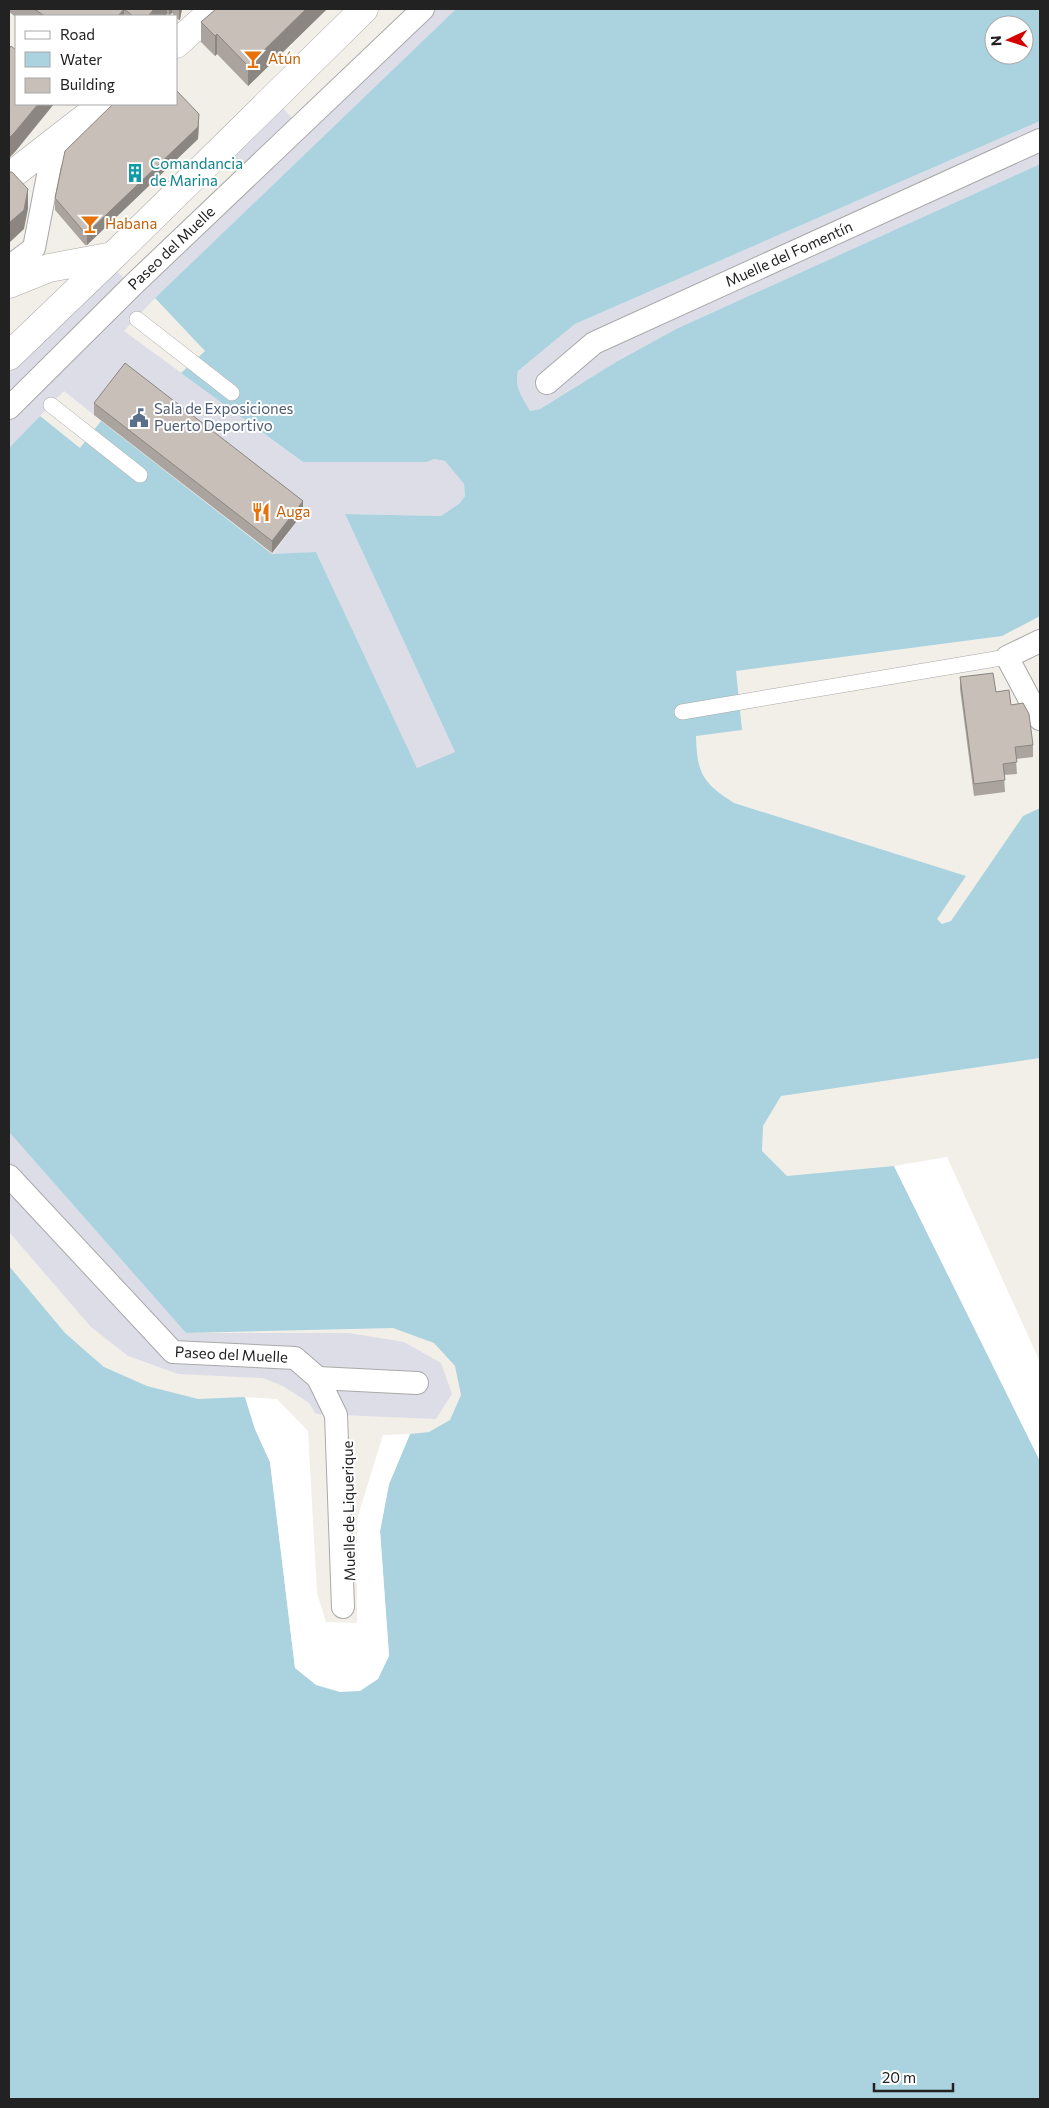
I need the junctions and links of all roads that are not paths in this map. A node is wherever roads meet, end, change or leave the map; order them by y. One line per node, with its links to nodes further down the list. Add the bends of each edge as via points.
1 (215, 9): 4 (street)
2 (364, 9): 9 (street)
3 (423, 9): 17 (street, Paseo del Muelle, via 142,276)
4 (178, 42)
5 (102, 105): 6 (street)
6 (59, 140): 8 (street); 10 (street, via 50,164 34,248)
7 (1040, 140): 14 (street, Muelle del Fomentín, via 594,343)
8 (9, 177)
9 (113, 256): 11 (street, via 49,268); 13 (street)
10 (9, 266)
11 (9, 284)
12 (137, 319): 15 (lane)
13 (9, 356)
14 (547, 383)
15 (232, 393)
16 (51, 405): 18 (lane)
17 (9, 408)
18 (140, 475)
19 (1040, 641): 20 (street)
20 (1007, 657): 21 (lane); 22 (street)
21 (682, 712)
22 (1040, 718)
23 (9, 1176): 24 (street, Paseo del Muelle, via 173,1352 295,1358)
24 (318, 1378): 25 (street); 27 (street, Paseo del Muelle, via 336,1415)
25 (417, 1383)
26 (347, 1415): 27 (street, Muelle de Liquerique)
27 (347, 1607)

